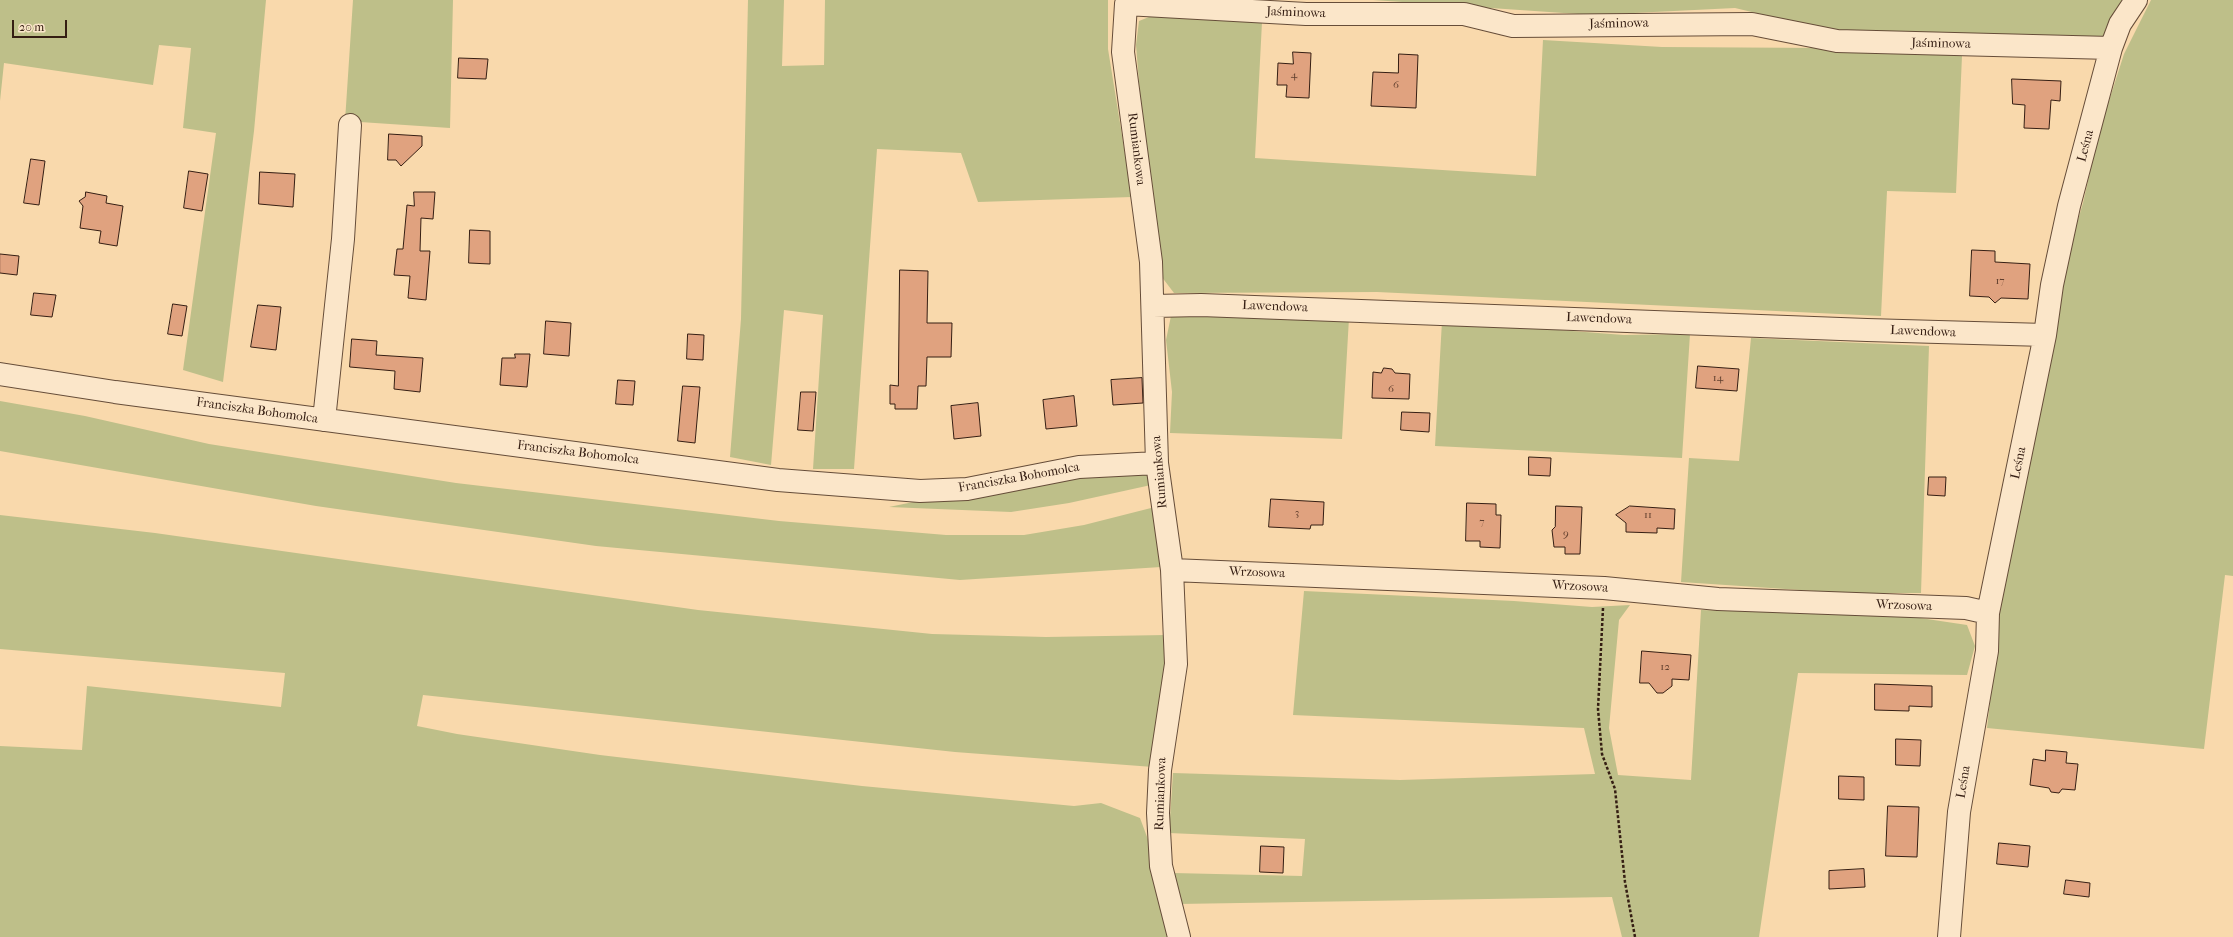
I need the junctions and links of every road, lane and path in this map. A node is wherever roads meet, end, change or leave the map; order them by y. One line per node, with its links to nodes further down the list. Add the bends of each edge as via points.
1 (2136, 0): 3 (street, Leśna, via 2120,24)
2 (1126, 4): 3 (street, Jaśminowa, via 1306,14 1464,14 1513,26 1752,24 1837,41); 5 (street, Rumiankowa, via 1123,52 1151,262)
3 (2111, 48): 6 (street, Leśna, via 2069,206 2052,285)
4 (350, 125): 8 (street, via 343,239)
5 (1153, 306): 6 (street, Lawendowa, via 1201,305); 9 (street, Rumiankowa)
6 (2045, 335): 12 (street, Leśna)
7 (0, 374): 8 (street, Franciszka Bohomolca)
8 (324, 420): 9 (street, Franciszka Bohomolca, via 778,480 920,491 967,489 1079,467)
9 (1157, 463): 10 (street, Rumiankowa)
10 (1172, 570): 11 (street, Wrzosowa); 13 (street, Rumiankowa, via 1176,664 1160,770 1158,813 1161,866)
11 (1604, 588): 12 (street, Wrzosowa, via 1718,599 1966,608); 14 (path, via 1598,708 1602,754 1615,789 1625,882)
12 (1988, 613): 15 (street, Leśna, via 1987,651 1959,812)
13 (1179, 937)
14 (1635, 937)
15 (1949, 937)

